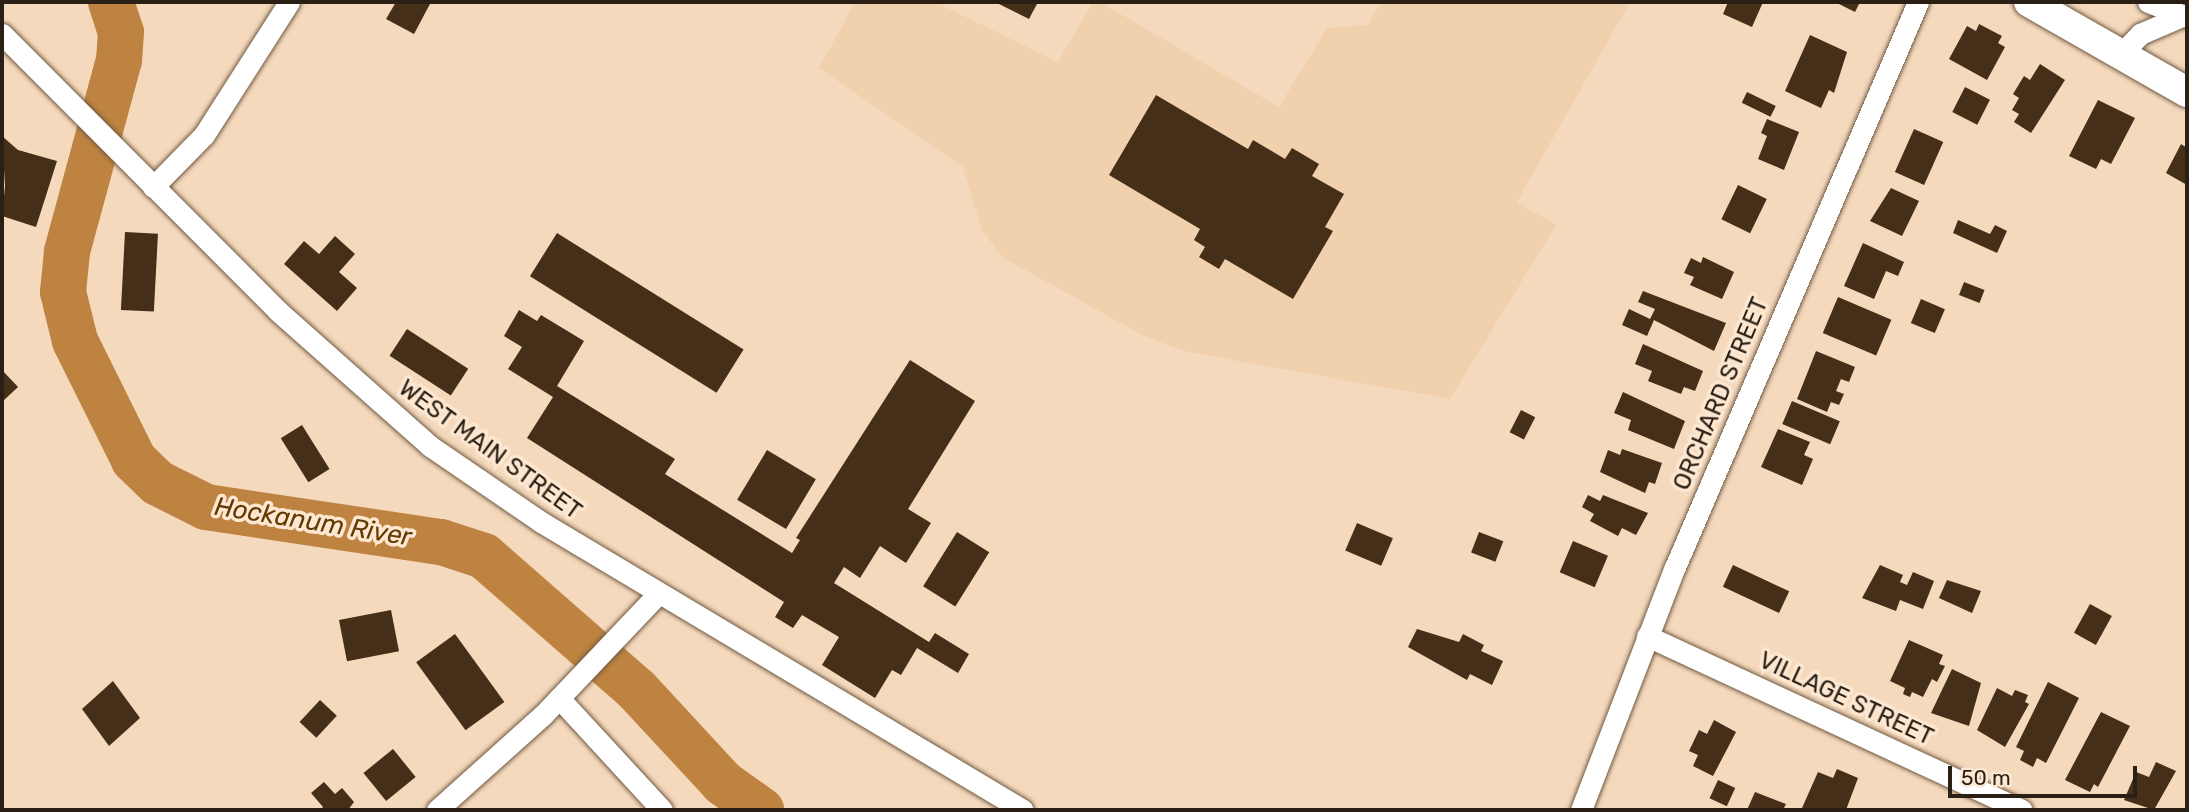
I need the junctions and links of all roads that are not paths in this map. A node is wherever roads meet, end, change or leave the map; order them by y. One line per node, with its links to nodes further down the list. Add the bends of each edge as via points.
1 (289, 2): 9 (street, via 204,135)
2 (1918, 2): 11 (street, ORCHARD STREET)
3 (2148, 2): 5 (street)
4 (2039, 4): 7 (main road)
5 (2184, 16): 7 (street, via 2140,34)
6 (2, 34): 9 (street, WEST MAIN STREET)
7 (2121, 54): 8 (main road)
8 (2187, 92)
9 (153, 187): 10 (street, WEST MAIN STREET, via 314,344 430,446 541,523)
10 (658, 594): 12 (street); 15 (street, WEST MAIN STREET)
11 (1647, 636): 16 (street, ORCHARD STREET); 17 (street, VILLAGE STREET)
12 (559, 698): 13 (street); 14 (street)
13 (437, 810)
14 (662, 810)
15 (1023, 810)
16 (1581, 810)
17 (2022, 810)

